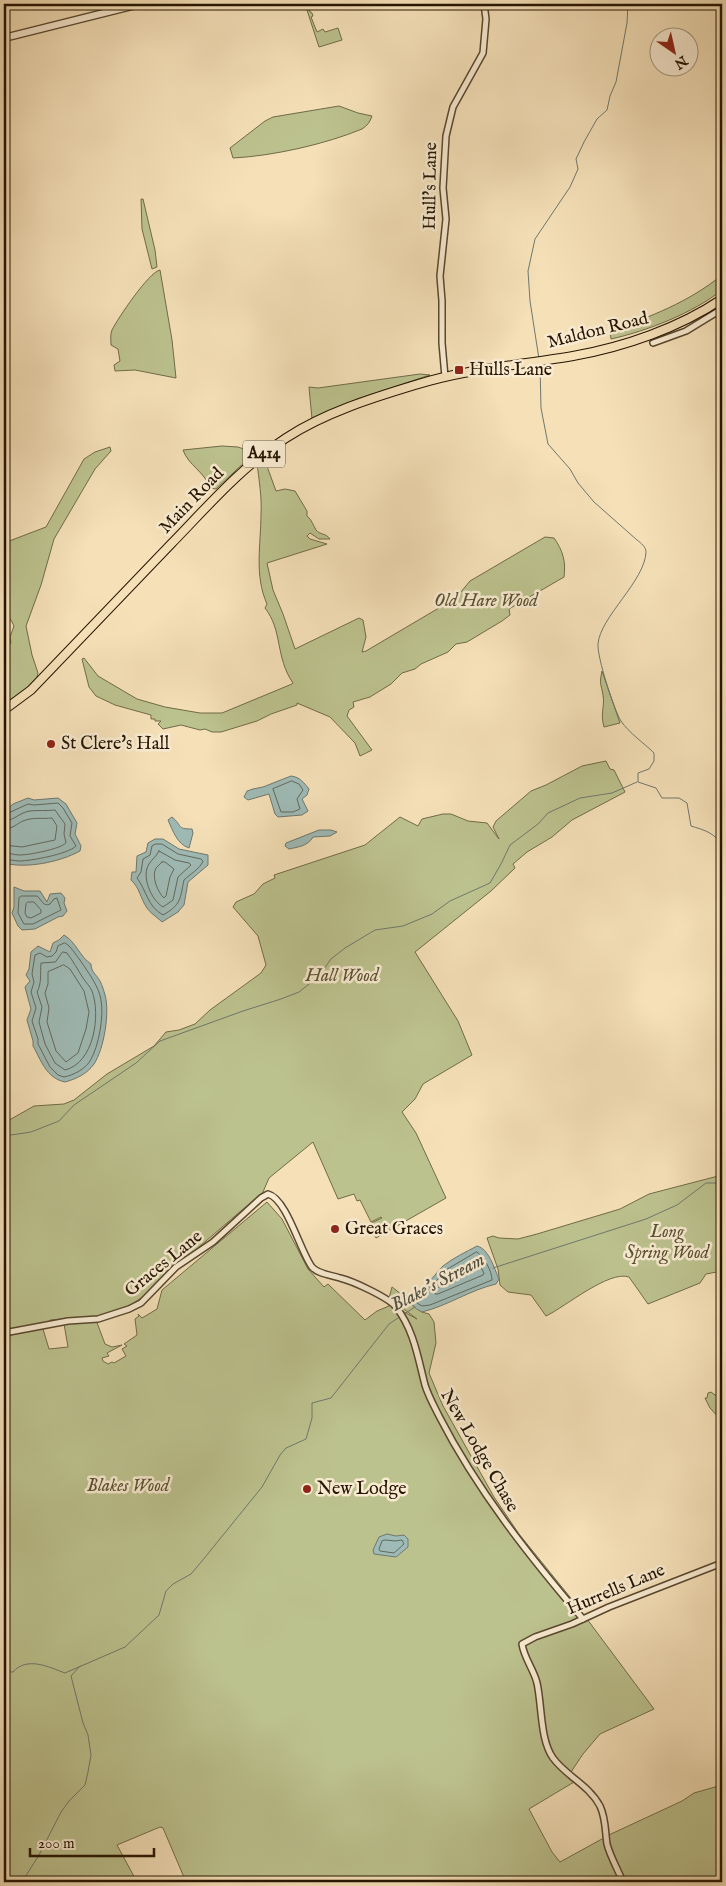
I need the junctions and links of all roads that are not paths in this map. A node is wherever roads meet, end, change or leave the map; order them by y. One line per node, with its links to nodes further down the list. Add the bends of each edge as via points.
1 (140, 4): 3 (street)
2 (484, 4): 8 (street, Hull's Lane, via 483,53 452,107 446,136 443,188 446,219 440,276)
3 (4, 38)
4 (722, 299): 7 (main road, Maldon Road / A414, via 659,331 615,346)
5 (722, 309): 6 (street, Maldon Road, via 686,331)
6 (653, 343)
7 (534, 362): 8 (main road, Main Road / A414)
8 (445, 377): 9 (main road, Main Road / A414, via 322,419 287,437 261,456 233,479 31,690)
9 (4, 710)
10 (268, 1194): 11 (street, Graces Lane, via 213,1242 176,1267 141,1303 98,1319); 13 (street, New Lodge Chase, via 287,1216 315,1270 355,1283 396,1307 415,1343 430,1397 457,1447 505,1522)
11 (4, 1333)
12 (722, 1563): 13 (street, Hurrells Lane)
13 (583, 1619): 14 (street, Hurrells Lane, via 522,1644 537,1684 550,1754 600,1807 607,1845)
14 (623, 1882)

